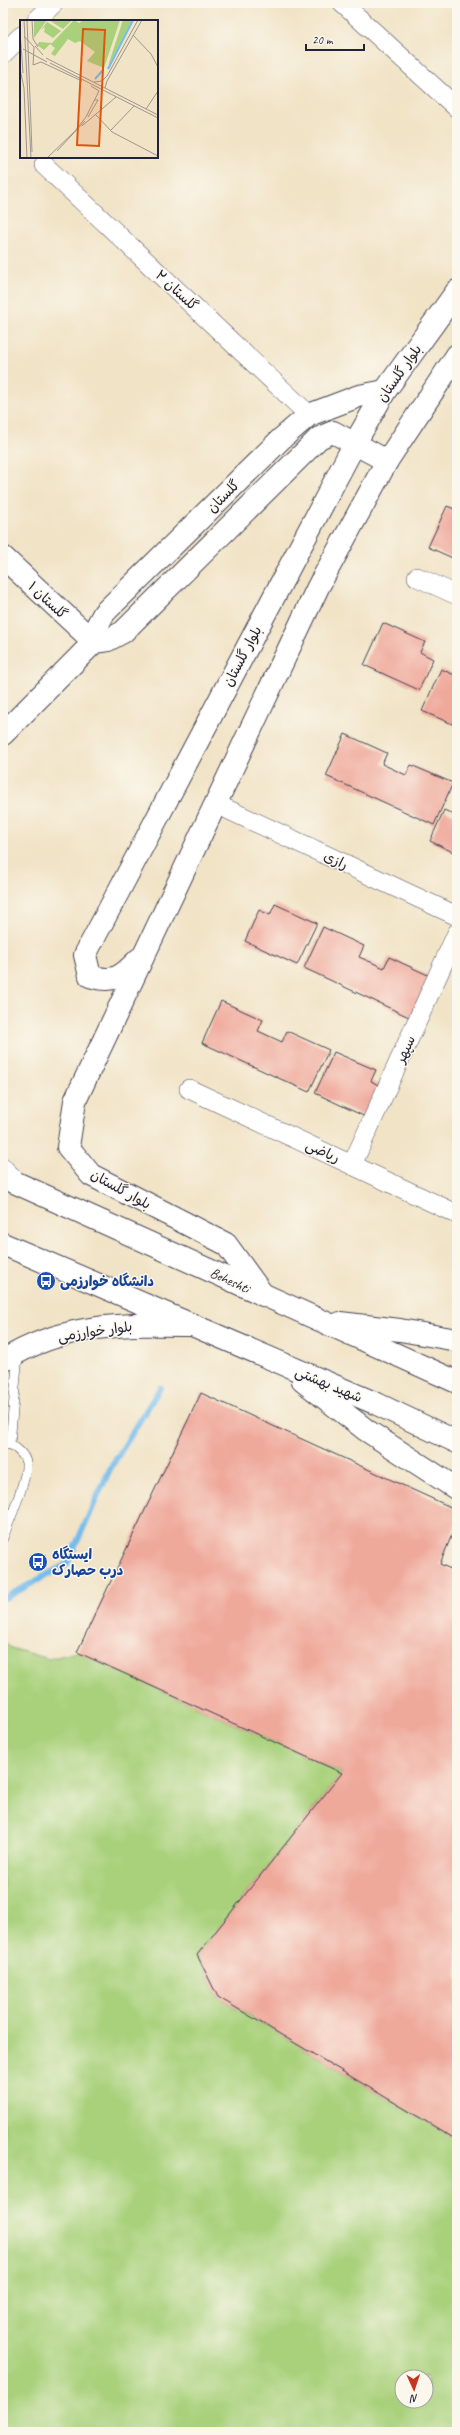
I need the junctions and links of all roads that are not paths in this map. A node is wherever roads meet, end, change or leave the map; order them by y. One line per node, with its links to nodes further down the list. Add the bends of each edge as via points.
1 (54, 3): 3 (street)
2 (342, 3): 6 (street)
3 (37, 20)
4 (20, 37): 5 (street)
5 (3, 54)
6 (457, 108)
7 (44, 165): 11 (street, گلستان ۲)
8 (457, 291): 10 (street, بلوار گلستان)
9 (457, 355): 13 (street, بلوار گلستان)
10 (385, 391): 11 (street, گلستان, via 359,396); 12 (street, بلوار گلستان)
11 (309, 415): 17 (street, گلستان, via 281,439 104,613 97,626)
12 (355, 443): 13 (street, گلستان); 17 (street, گلستان, via 333,432 319,438 123,632 108,640); 22 (street, بلوار گلستان, via 85,955 90,976 104,980 122,976)
13 (387, 461): 19 (street, بلوار گلستان, via 318,587)
14 (3, 557): 17 (street, گلستان ۱)
15 (417, 577): 16 (street)
16 (457, 595)
17 (94, 642): 18 (street)
18 (3, 734)
19 (216, 804): 20 (street, رازی); 22 (street, بلوار گلستان)
20 (457, 916)
21 (457, 933): 25 (street, سپهر)
22 (145, 953): 30 (street, بلوار گلستان, via 75,1101 68,1147 91,1175 226,1244)
23 (189, 1089): 25 (street, ریاضی)
24 (3, 1161): 27 (lane)
25 (352, 1165): 28 (street, ریاضی)
26 (3, 1177): 27 (street, Beheshti)
27 (30, 1188): 30 (street, Beheshti)
28 (457, 1214)
29 (3, 1244): 32 (street)
30 (263, 1295): 31 (street, Beheshti)
31 (319, 1320): 33 (street); 36 (street, Beheshti)
32 (193, 1325): 34 (street, بلوار خوارزمی, via 127,1324 100,1327 54,1336); 35 (street)
33 (457, 1340)
34 (11, 1356): 38 (lane)
35 (280, 1363): 37 (street, شهید بهشتی, via 377,1404); 39 (street, via 366,1430)
36 (457, 1382)
37 (457, 1442)
38 (7, 1444): 40 (lane, via 21,1452 26,1462)
39 (457, 1489)
40 (3, 1538)

